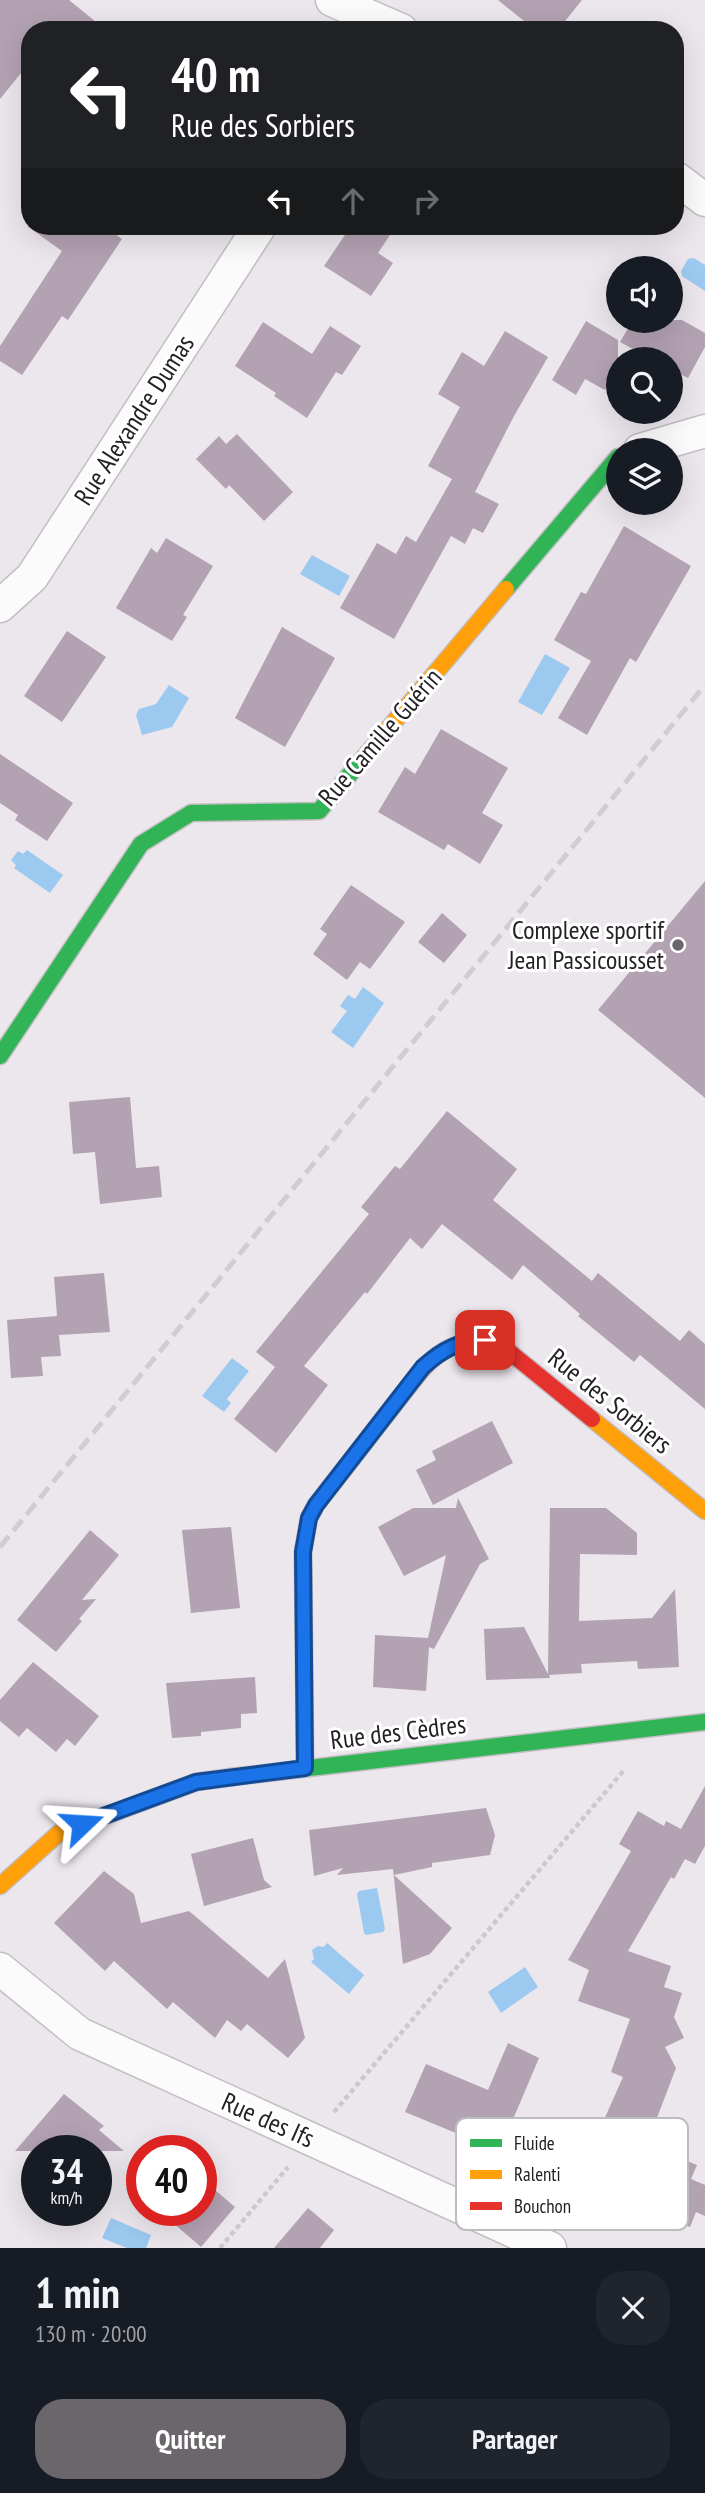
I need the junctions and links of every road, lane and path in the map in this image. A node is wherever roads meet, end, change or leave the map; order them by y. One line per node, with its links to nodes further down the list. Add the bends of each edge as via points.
1 (332, 0): 2 (street)
2 (378, 21)
3 (684, 184): 4 (street)
4 (705, 200)
5 (254, 235): 9 (street, Rue Alexandre Dumas, via 32,577)
6 (705, 431): 7 (street)
7 (681, 438)
8 (606, 471): 10 (street, Rue Camille Guérin, via 319,811 191,813 141,844)
9 (0, 606)
10 (0, 1056)
11 (705, 1511): 13 (street, Rue des Sorbiers, via 502,1345 466,1340 438,1353 309,1518 303,1552)
12 (705, 1722): 13 (street, Rue des Cèdres)
13 (305, 1768): 15 (street, Rue des Cèdres, via 196,1782 59,1833)
14 (626, 1768): 17 (path)
15 (0, 1886)
16 (0, 1969): 17 (street, Rue des Ifs, via 80,2034)
17 (311, 2139): 18 (street, Rue des Ifs); 20 (path)
18 (456, 2205)
19 (511, 2230): 21 (street, Rue des Ifs)
20 (220, 2248)
21 (550, 2248)

